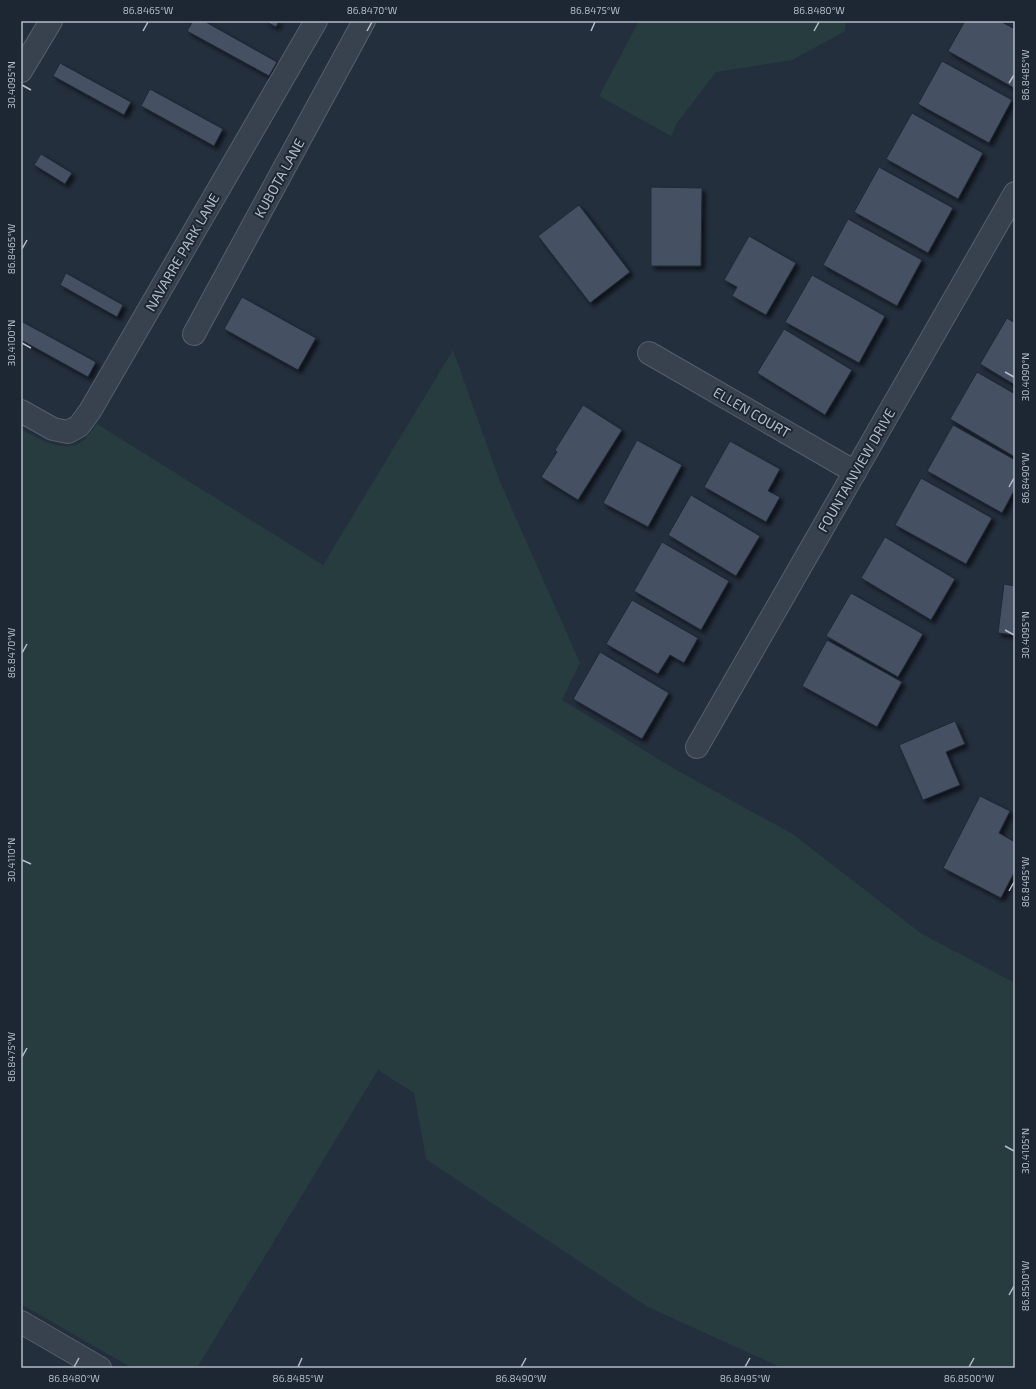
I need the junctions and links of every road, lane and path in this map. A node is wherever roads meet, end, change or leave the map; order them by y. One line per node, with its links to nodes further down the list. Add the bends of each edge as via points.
1 (51, 21): 4 (street)
2 (316, 21): 8 (street, NAVARRE PARK LANE, via 79,426 68,432 53,428)
3 (364, 21): 6 (street, KUBOTA LANE)
4 (21, 71)
5 (1015, 193): 9 (street, FOUNTAINVIEW DRIVE)
6 (194, 334)
7 (648, 353): 9 (street, ELLEN COURT)
8 (21, 411)
9 (855, 472): 10 (street, FOUNTAINVIEW DRIVE)
10 (697, 747)
11 (21, 1322): 12 (street)
12 (100, 1368)

